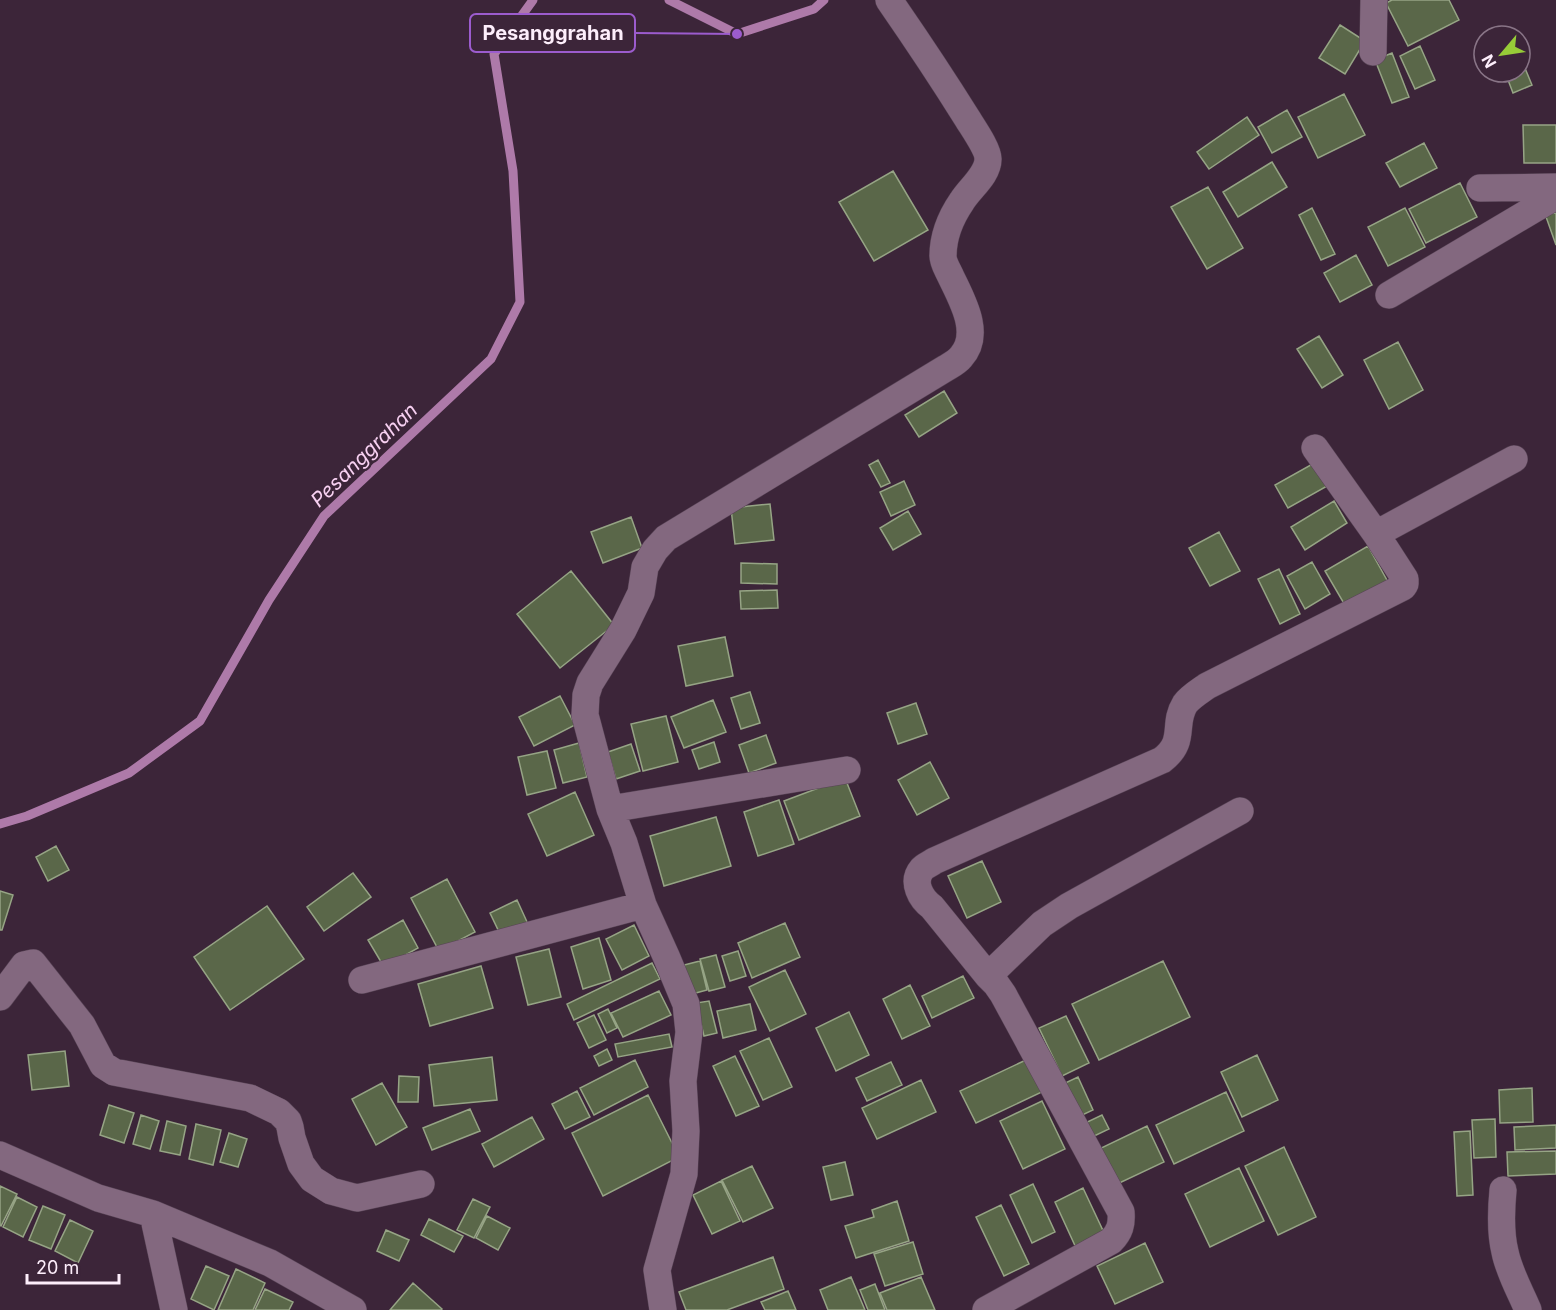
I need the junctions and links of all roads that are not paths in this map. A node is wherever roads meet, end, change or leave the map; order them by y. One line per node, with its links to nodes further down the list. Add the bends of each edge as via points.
1 (890, 0): 12 (street, via 980,139 988,158 986,168 951,221 943,244 943,260 970,321 970,340 962,357 946,369 666,538 655,550 645,567 641,593 586,695 585,715)
2 (1374, 0): 3 (street)
3 (1373, 52)
4 (1556, 187): 5 (street)
5 (1480, 188)
6 (1556, 196): 7 (street)
7 (1389, 295)
8 (1315, 448): 10 (street)
9 (1514, 459): 10 (street)
10 (1376, 534): 15 (street, via 1405,579 1404,587 1194,695 1181,714 1177,741 1162,760 934,861 922,870 917,882 921,896)
11 (847, 771): 12 (street)
12 (610, 809): 14 (street)
13 (1240, 811): 15 (street, via 1069,906 1042,924)
14 (643, 905): 16 (street); 24 (street, via 686,1004 689,1032 683,1081 684,1174 657,1270)
15 (988, 976): 25 (street, via 1003,994 1122,1219 1118,1234 1111,1241)
16 (362, 980)
17 (0, 997): 19 (street, via 24,965 33,963 82,1025 103,1065 114,1072 250,1098 279,1112 288,1121 301,1164 312,1179 331,1191 357,1198)
18 (0, 1155): 21 (street, via 98,1198)
19 (421, 1184)
20 (1503, 1190): 26 (street, via 1505,1254)
21 (153, 1214): 22 (street); 23 (street, via 270,1263)
22 (174, 1310)
23 (353, 1310)
24 (663, 1310)
25 (986, 1310)
26 (1528, 1310)

